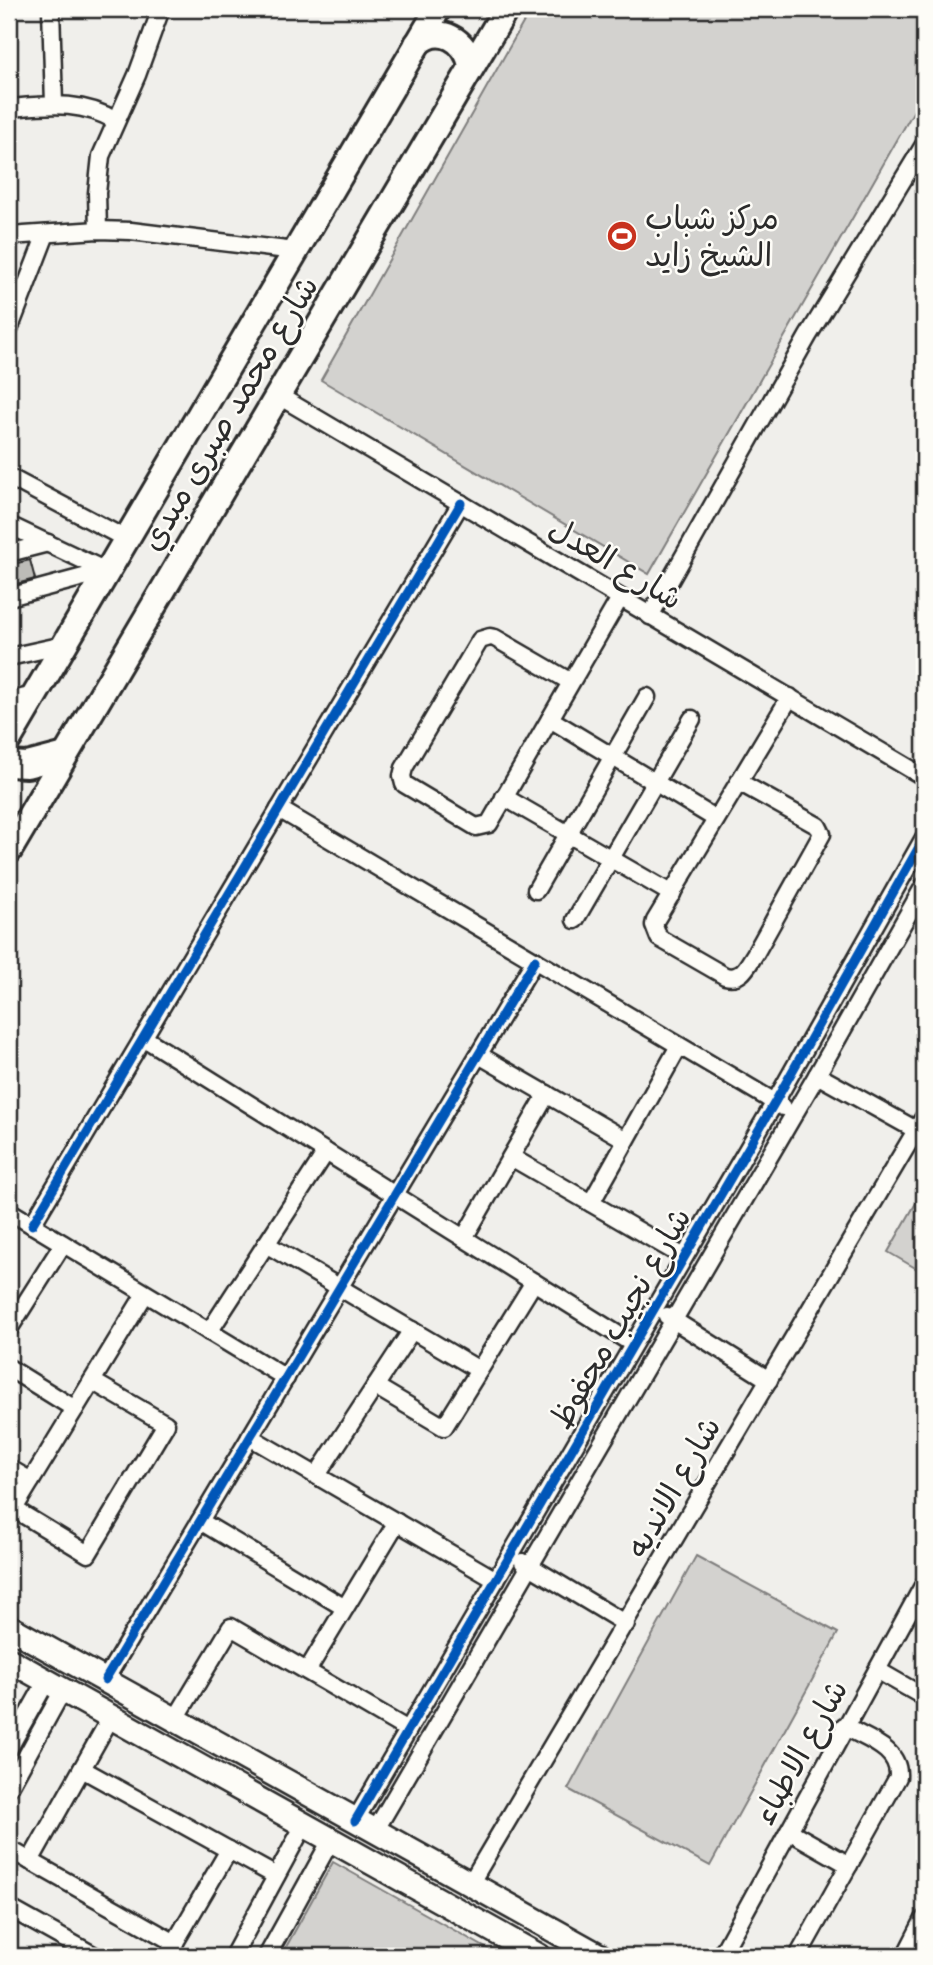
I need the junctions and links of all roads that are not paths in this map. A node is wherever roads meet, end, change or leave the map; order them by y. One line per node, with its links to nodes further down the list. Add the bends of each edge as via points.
1 (51, 9): 7 (street)
2 (161, 9): 9 (street)
3 (438, 9): 5 (main road, شارع محمد صبرى مبدي)
4 (506, 9): 6 (main road, شارع محمد صبرى مبدي)
5 (417, 44): 6 (main road, via 433,35 452,37 466,49); 14 (main road, شارع محمد صبرى مبدي)
6 (471, 67): 16 (main road, شارع محمد صبرى مبدي)
7 (54, 104): 8 (street); 9 (street, via 80,105)
8 (9, 108)
9 (117, 121): 11 (street, via 101,156)
10 (924, 145): 26 (street, via 808,336)
11 (98, 230): 12 (street); 14 (street, via 160,233)
12 (46, 234): 13 (street); 15 (street)
13 (9, 236)
14 (296, 251): 20 (main road, شارع محمد صبرى مبدي)
15 (9, 330)
16 (279, 396): 18 (street, شارع العدل); 37 (main road, شارع محمد صبرى مبدي)
17 (9, 477): 20 (street)
18 (461, 503): 25 (street, شارع العدل); 44 (street)
19 (9, 525): 21 (street)
20 (126, 539): 23 (main road, شارع محمد صبرى مبدي)
21 (48, 543): 22 (street); 23 (street)
22 (9, 553)
23 (106, 571): 24 (street); 27 (main road, شارع محمد صبرى مبدي)
24 (9, 597)
25 (620, 598): 26 (street, شارع العدل); 29 (street)
26 (650, 616): 32 (street, شارع العدل)
27 (64, 645): 28 (street); 30 (main road, شارع محمد صبرى مبدي)
28 (9, 657)
29 (571, 682): 34 (street); 43 (street, via 485,637 402,771 407,787 475,827 489,824)
30 (34, 695): 33 (street); 36 (main road, شارع محمد صبرى مبدي)
31 (648, 697): 38 (street)
32 (790, 698): 40 (street, شارع العدل); 42 (street)
33 (9, 701)
34 (550, 719): 38 (street); 43 (street)
35 (692, 719): 41 (street)
36 (9, 739)
37 (65, 755): 39 (main road, via 27,765); 48 (main road, شارع محمد صبرى مبدي)
38 (613, 757): 41 (street); 46 (street)
39 (9, 764)
40 (924, 777)
41 (655, 782): 45 (street); 49 (street)
42 (739, 782): 45 (street); 52 (street, via 818,826 822,834 743,973 725,976 659,938 654,925)
43 (504, 797): 46 (street)
44 (279, 809): 54 (street); 55 (street)
45 (716, 819): 52 (street)
46 (568, 834): 49 (street); 51 (street)
47 (924, 838): 60 (street, شارع نجيب محفوظ)
48 (9, 851)
49 (611, 859): 52 (street); 53 (street)
50 (924, 886): 58 (street, شارع نجيب محفوظ)
51 (536, 890)
52 (671, 894)
53 (575, 920)
54 (535, 960): 56 (street); 57 (street)
55 (144, 1038): 64 (street); 69 (street)
56 (679, 1046): 60 (street); 63 (street)
57 (479, 1055): 59 (street); 66 (street)
58 (817, 1075): 61 (street, شارع نجيب محفوظ); 62 (street)
59 (547, 1094): 63 (street); 65 (street)
60 (775, 1102): 61 (street); 73 (street, شارع نجيب محفوظ)
61 (794, 1114): 78 (street, شارع نجيب محفوظ)
62 (920, 1124): 86 (street, شارع الانديه)
63 (626, 1140): 67 (street)
64 (326, 1152): 66 (street); 72 (street)
65 (511, 1157): 67 (street); 70 (street)
66 (395, 1195): 70 (street); 75 (street)
67 (591, 1203): 73 (street)
68 (9, 1211): 69 (street)
69 (32, 1225): 71 (street)
70 (464, 1238): 74 (street)
71 (63, 1244): 76 (street); 79 (street)
72 (266, 1244): 75 (street); 81 (street)
73 (684, 1257): 77 (street, شارع نجيب محفوظ)
74 (534, 1282): 82 (street); 84 (street)
75 (340, 1287): 80 (street); 85 (street)
76 (145, 1294): 81 (street); 87 (street)
77 (655, 1308): 78 (street); 82 (street, شارع نجيب محفوظ)
78 (674, 1320): 86 (street); 98 (street, شارع نجيب محفوظ)
79 (9, 1329)
80 (412, 1330): 84 (street); 88 (street)
81 (209, 1332): 85 (street)
82 (633, 1344): 97 (street, شارع نجيب محفوظ)
83 (9, 1368): 89 (street)
84 (479, 1370): 88 (street, via 444,1427)
85 (286, 1378): 90 (street)
86 (769, 1380): 102 (street, شارع الانديه)
87 (92, 1381): 89 (street); 94 (street, via 166,1424 88,1554)
88 (375, 1386): 92 (street)
89 (75, 1409): 93 (street)
90 (250, 1437): 92 (street); 95 (street)
91 (9, 1468): 93 (street)
92 (317, 1475): 96 (street)
93 (31, 1481): 94 (street)
94 (11, 1513)
95 (200, 1521): 101 (street); 107 (street)
96 (397, 1522): 99 (street); 101 (street)
97 (510, 1555): 98 (street); 99 (street, شارع نجيب محفوظ)
98 (530, 1566): 102 (street); 118 (street, شارع نجيب محفوظ)
99 (496, 1580): 113 (street, شارع نجيب محفوظ)
100 (924, 1584): 105 (street, شارع الاطباء)
101 (345, 1608): 106 (street)
102 (626, 1624): 126 (street, شارع الانديه)
103 (9, 1627): 107 (street)
104 (9, 1660): 108 (street)
105 (877, 1670): 109 (street); 112 (street, شارع الاطباء)
106 (307, 1671): 111 (street, via 232,1627); 113 (street)
107 (105, 1680): 111 (street)
108 (55, 1686): 110 (street); 114 (street); 116 (street)
109 (924, 1697)
110 (111, 1717): 115 (street); 117 (street)
111 (175, 1720): 118 (street)
112 (844, 1727): 119 (street, شارع الاطباء); 124 (street, via 888,1751 898,1772)
113 (408, 1730): 118 (street, شارع نجيب محفوظ)
114 (9, 1748)
115 (82, 1769): 122 (street); 123 (street)
116 (9, 1788)
117 (304, 1825): 120 (street); 125 (street)
118 (365, 1826): 126 (street)
119 (789, 1830): 124 (street); 132 (street, شارع الاطباء)
120 (331, 1840): 130 (street); 135 (street)
121 (9, 1849): 123 (street)
122 (229, 1850): 125 (street); 131 (street)
123 (30, 1861): 131 (street)
124 (849, 1865): 139 (street)
125 (276, 1876): 134 (street)
126 (470, 1884): 128 (street)
127 (9, 1908): 133 (street)
128 (522, 1913): 130 (street); 137 (street)
129 (924, 1919): 140 (street)
130 (508, 1939): 136 (street)
131 (171, 1950)
132 (723, 1954): 138 (street)
133 (95, 1956)
134 (233, 1956)
135 (267, 1956)
136 (539, 1956)
137 (600, 1956)
138 (740, 1956)
139 (798, 1956)
140 (905, 1956)

